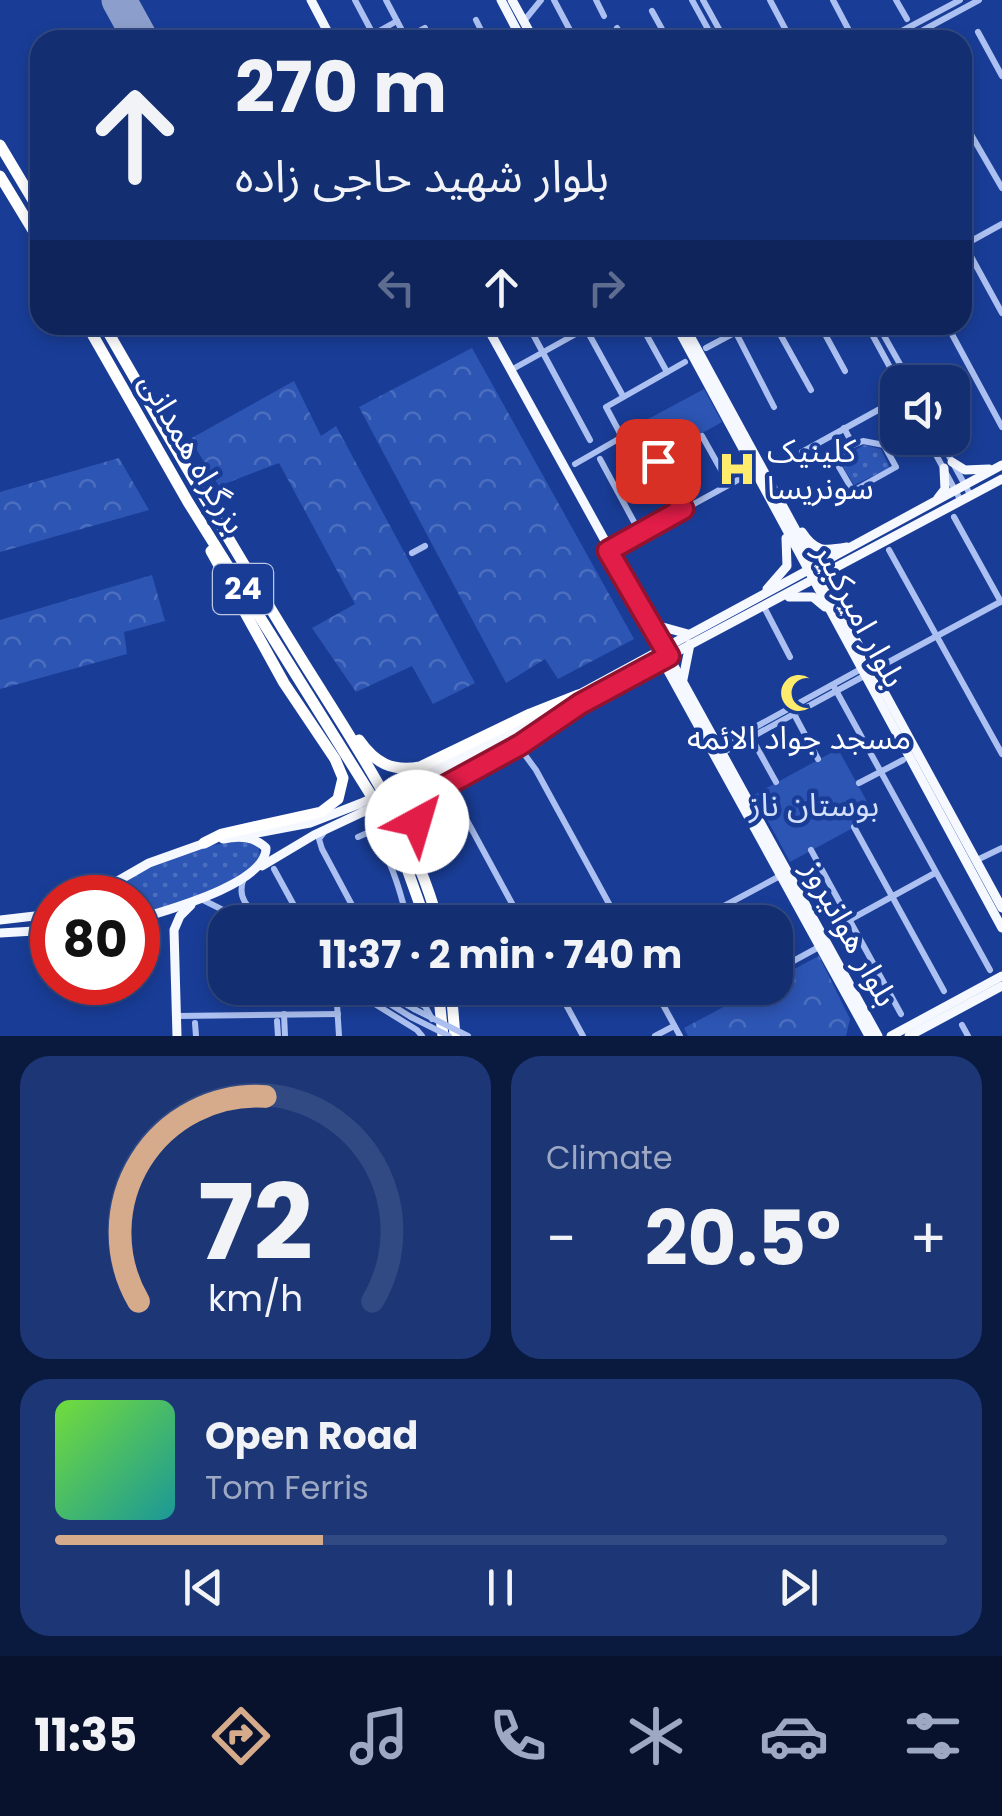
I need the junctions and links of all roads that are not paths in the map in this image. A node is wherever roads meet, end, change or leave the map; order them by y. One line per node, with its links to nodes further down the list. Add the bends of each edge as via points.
1 (311, 0): 22 (main road)
2 (355, 0): 23 (street)
3 (386, 0): 20 (street)
4 (501, 0): 28 (main road)
5 (512, 0): 29 (main road)
6 (541, 0): 30 (street)
7 (554, 0): 31 (street)
8 (596, 0): 17 (street)
9 (692, 0): 33 (street)
10 (703, 0): 34 (street)
11 (770, 0): 35 (street)
12 (833, 0): 36 (street)
13 (896, 0): 18 (street)
14 (960, 0): 37 (street)
15 (978, 0): 38 (street)
16 (652, 11): 32 (street)
17 (604, 16)
18 (906, 19)
19 (476, 20): 27 (street)
20 (397, 22): 24 (street); 25 (street)
21 (425, 28): 26 (street)
22 (327, 30)
23 (371, 30)
24 (386, 30)
25 (402, 30)
26 (421, 30)
27 (481, 30)
28 (520, 30)
29 (521, 30)
30 (522, 30)
31 (570, 30)
32 (662, 30)
33 (708, 30)
34 (720, 30)
35 (786, 30)
36 (849, 30)
37 (904, 30)
38 (922, 30)
39 (978, 32): 40 (street)
40 (1002, 76)
41 (972, 136): 44 (street)
42 (0, 145): 45 (highway)
43 (0, 176): 47 (highway)
44 (1002, 188)
45 (30, 195)
46 (1002, 224): 48 (street)
47 (30, 226)
48 (972, 239)
49 (972, 259): 50 (street)
50 (1002, 314)
51 (93, 335): 96 (highway, بزرگراه همدانی / 24)
52 (110, 335): 108 (highway, بزرگراه همدانی / 24)
53 (492, 335): 72 (main road, بلوار هوانیروز)
54 (533, 335): 68 (street)
55 (572, 335): 68 (street)
56 (592, 335): 76 (street)
57 (647, 335): 74 (street)
58 (682, 335): 92 (main road, بلوار امیرکبیر)
59 (689, 335): 92 (main road, بلوار امیرکبیر)
60 (725, 335): 67 (street)
61 (737, 335): 77 (street)
62 (781, 335): 75 (street)
63 (825, 335): 73 (street)
64 (872, 335): 70 (street)
65 (884, 335): 71 (street)
66 (953, 335): 80 (street)
67 (706, 348)
68 (542, 352): 72 (street); 82 (street)
69 (685, 362): 74 (street)
70 (889, 365)
71 (900, 365)
72 (511, 370): 105 (main road, بلوار هوانیروز)
73 (845, 371)
74 (667, 372): 76 (street)
75 (811, 390)
76 (623, 396): 89 (street, via 606,406 622,438)
77 (774, 407)
78 (880, 408): 79 (street)
79 (844, 428): 83 (street); 84 (street)
80 (1002, 428)
81 (702, 436): 94 (street)
82 (590, 440)
83 (853, 445): 83 (street, via 884,445 896,468 853,491 839,467)
84 (802, 452)
85 (941, 455): 90 (street)
86 (945, 455): 90 (street)
87 (600, 458): 101 (street)
88 (658, 461): 98 (street)
89 (574, 464)
90 (948, 465): 91 (main road, via 976,472); 95 (street); 97 (main road)
91 (999, 466): 95 (main road)
92 (758, 469): 94 (street); 99 (main road, بلوار امیرکبیر); 103 (main road, via 810,546); 107 (main road, بلوار امیرکبیر)
93 (1002, 479): 95 (main road)
94 (729, 484): 98 (street)
95 (963, 493): 97 (main road); 103 (main road)
96 (188, 502): 145 (highway, via 275,668 343,778 338,799 321,812); 167 (highway, بزرگراه همدانی / 24, via 384,816)
97 (936, 502): 103 (main road)
98 (683, 509): 101 (street)
99 (778, 516): 107 (main road, بلوار امیرکبیر); 111 (main road, via 788,542 787,566)
100 (954, 517): 110 (street)
101 (640, 533): 105 (street)
102 (424, 546): 106 (street)
103 (857, 550): 107 (main road); 112 (main road, via 834,576)
104 (889, 550): 114 (street)
105 (608, 551): 109 (main road, بلوار هوانیروز)
106 (412, 554)
107 (814, 574): 111 (main road); 112 (main road, بلوار امیرکبیر)
108 (256, 585): 134 (highway, via 374,759 396,769); 157 (highway, بزرگراه همدانی / 24, via 395,812)
109 (632, 594): 113 (main road, بلوار هوانیروز); 116 (main road, بلوار هوانیروز)
110 (1002, 602): 114 (street)
111 (760, 605): 112 (main road, via 802,595); 115 (main road); 117 (street)
112 (832, 609): 119 (main road, بلوار امیرکبیر)
113 (652, 624): 115 (main road); 116 (main road, بلوار هوانیروز)
114 (938, 635): 118 (street); 130 (street)
115 (690, 639): 116 (main road); 121 (main road)
116 (663, 654): 120 (main road); 121 (main road, بلوار هوانیروز); 124 (main road)
117 (790, 657)
118 (885, 664): 119 (street); 123 (street)
119 (864, 670): 122 (street); 123 (main road, بلوار امیرکبیر); 177 (main road, بلوار امیرکبیر)
120 (640, 671): 121 (main road); 124 (main road)
121 (678, 680): 128 (main road, بلوار هوانیروز); 155 (main road, بلوار هوانیروز)
122 (835, 688): 125 (street); 136 (street)
123 (880, 688): 150 (main road, بلوار امیرکبیر)
124 (579, 699): 126 (highway); 134 (highway, via 530,714); 140 (main road, bridge)
125 (793, 711): 127 (street); 131 (street)
126 (536, 734): 129 (highway); 135 (street, via 528,746)
127 (749, 734): 128 (street); 137 (street)
128 (721, 750): 180 (main road, بلوار هوانیروز)
129 (509, 751): 133 (highway); 135 (street, via 520,751)
130 (1002, 754)
131 (818, 758)
132 (903, 760): 136 (street)
133 (484, 764): 134 (highway, via 408,797 401,781); 157 (highway, via 434,792 420,810 418,848)
134 (420, 768)
135 (536, 770): 170 (street)
136 (881, 772): 138 (street); 153 (street)
137 (776, 782)
138 (860, 783)
139 (451, 790): 169 (street)
140 (361, 808): 141 (main road); 143 (main road)
141 (331, 827): 147 (street, via 319,839); 149 (main road)
142 (854, 827): 158 (street)
143 (234, 837): 145 (main road); 152 (main road, via 266,848)
144 (358, 837): 166 (street, via 374,837)
145 (204, 843): 154 (main road)
146 (1002, 848): 150 (street)
147 (322, 849): 149 (street, via 309,844); 165 (street)
148 (811, 850): 176 (street)
149 (286, 852): 152 (main road)
150 (977, 860): 172 (main road, بلوار امیرکبیر)
151 (274, 869): 164 (street)
152 (255, 870): 156 (main road)
153 (936, 873): 158 (street); 183 (street)
154 (128, 875)
155 (780, 876): 171 (street); 181 (main road, بلوار هوانیروز)
156 (244, 877): 159 (main road); 160 (street)
157 (432, 897): 168 (highway, بزرگراه همدانی / 24)
158 (892, 897): 176 (street); 186 (street)
159 (198, 900): 161 (street); 173 (main road); 201 (main road, via 174,930)
160 (243, 902): 162 (street); 163 (street)
161 (209, 905)
162 (234, 905)
163 (247, 905)
164 (293, 905)
165 (352, 905)
166 (403, 905)
167 (420, 905)
168 (434, 905)
169 (513, 905)
170 (610, 905)
171 (726, 905)
172 (1002, 908)
173 (160, 912)
174 (30, 917): 175 (main road)
175 (0, 920)
176 (849, 920): 180 (street); 200 (street)
177 (1002, 928)
178 (30, 931): 179 (main road)
179 (0, 933)
180 (822, 935): 217 (main road, بلوار هوانیروز)
181 (819, 946): 182 (street); 216 (main road, بلوار هوانیروز)
182 (793, 961)
183 (990, 970)
184 (1002, 976): 218 (main road)
185 (1002, 986): 219 (main road)
186 (944, 990)
187 (338, 1005): 197 (street)
188 (339, 1005): 197 (street)
189 (376, 1005): 206 (street)
190 (397, 1005): 198 (street)
191 (401, 1005): 198 (street)
192 (423, 1005): 206 (street, via 432,1016)
193 (442, 1005): 211 (highway)
194 (450, 1005): 211 (highway)
195 (566, 1005): 213 (street)
196 (663, 1005): 205 (street)
197 (338, 1009): 199 (street); 210 (street)
198 (413, 1013): 211 (street, bridge); 212 (street, bridge)
199 (284, 1014): 201 (street); 209 (street)
200 (901, 1014)
201 (177, 1016): 207 (main road)
202 (277, 1020): 209 (street)
203 (195, 1023): 208 (street)
204 (962, 1025): 220 (street)
205 (674, 1026): 214 (street); 215 (street)
206 (420, 1033)
207 (178, 1036)
208 (196, 1036)
209 (281, 1036)
210 (338, 1036)
211 (449, 1036)
212 (468, 1036)
213 (583, 1036)
214 (656, 1036)
215 (680, 1036)
216 (865, 1036)
217 (878, 1036)
218 (892, 1036)
219 (909, 1036)
220 (968, 1036)

